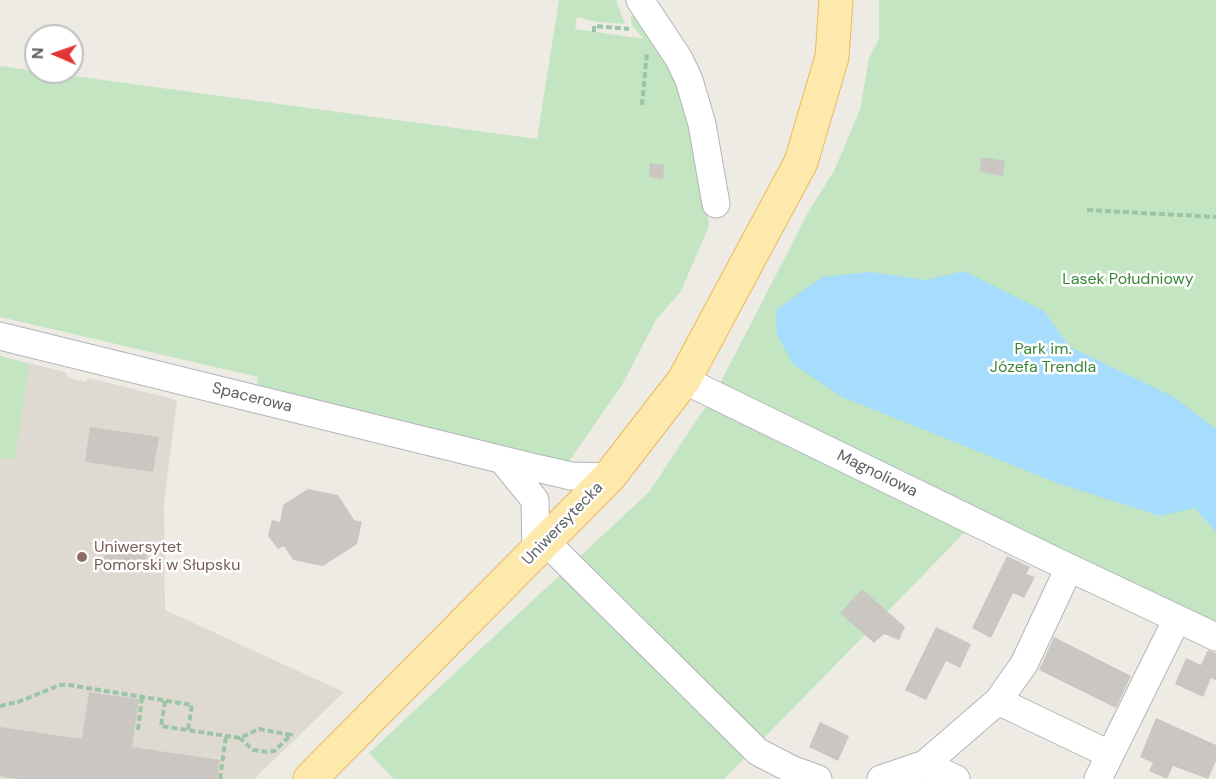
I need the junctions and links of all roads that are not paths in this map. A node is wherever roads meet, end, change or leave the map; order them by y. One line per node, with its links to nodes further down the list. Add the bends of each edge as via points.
1 (640, 0): 3 (street, via 689,80 702,124)
2 (836, 0): 5 (main road, Uniwersytecka, via 832,57 801,162)
3 (716, 204)
4 (0, 336): 6 (street, Spacerowa)
5 (684, 380): 7 (main road, Uniwersytecka); 9 (street, Magnoliowa)
6 (503, 460): 7 (street, Spacerowa, via 571,476); 8 (street, via 535,500)
7 (609, 477): 8 (main road, Uniwersytecka)
8 (541, 547): 15 (main road, Uniwersytecka); 16 (street, via 758,752)
9 (1069, 568): 10 (street, Magnoliowa); 12 (street, via 1024,664)
10 (1177, 619): 11 (street, Magnoliowa); 13 (street)
11 (1216, 637)
12 (998, 702): 13 (street); 14 (street)
13 (1109, 754): 19 (street)
14 (925, 764): 17 (street); 18 (street)
15 (310, 779)
16 (818, 779)
17 (881, 779)
18 (956, 779)
19 (1098, 779)

